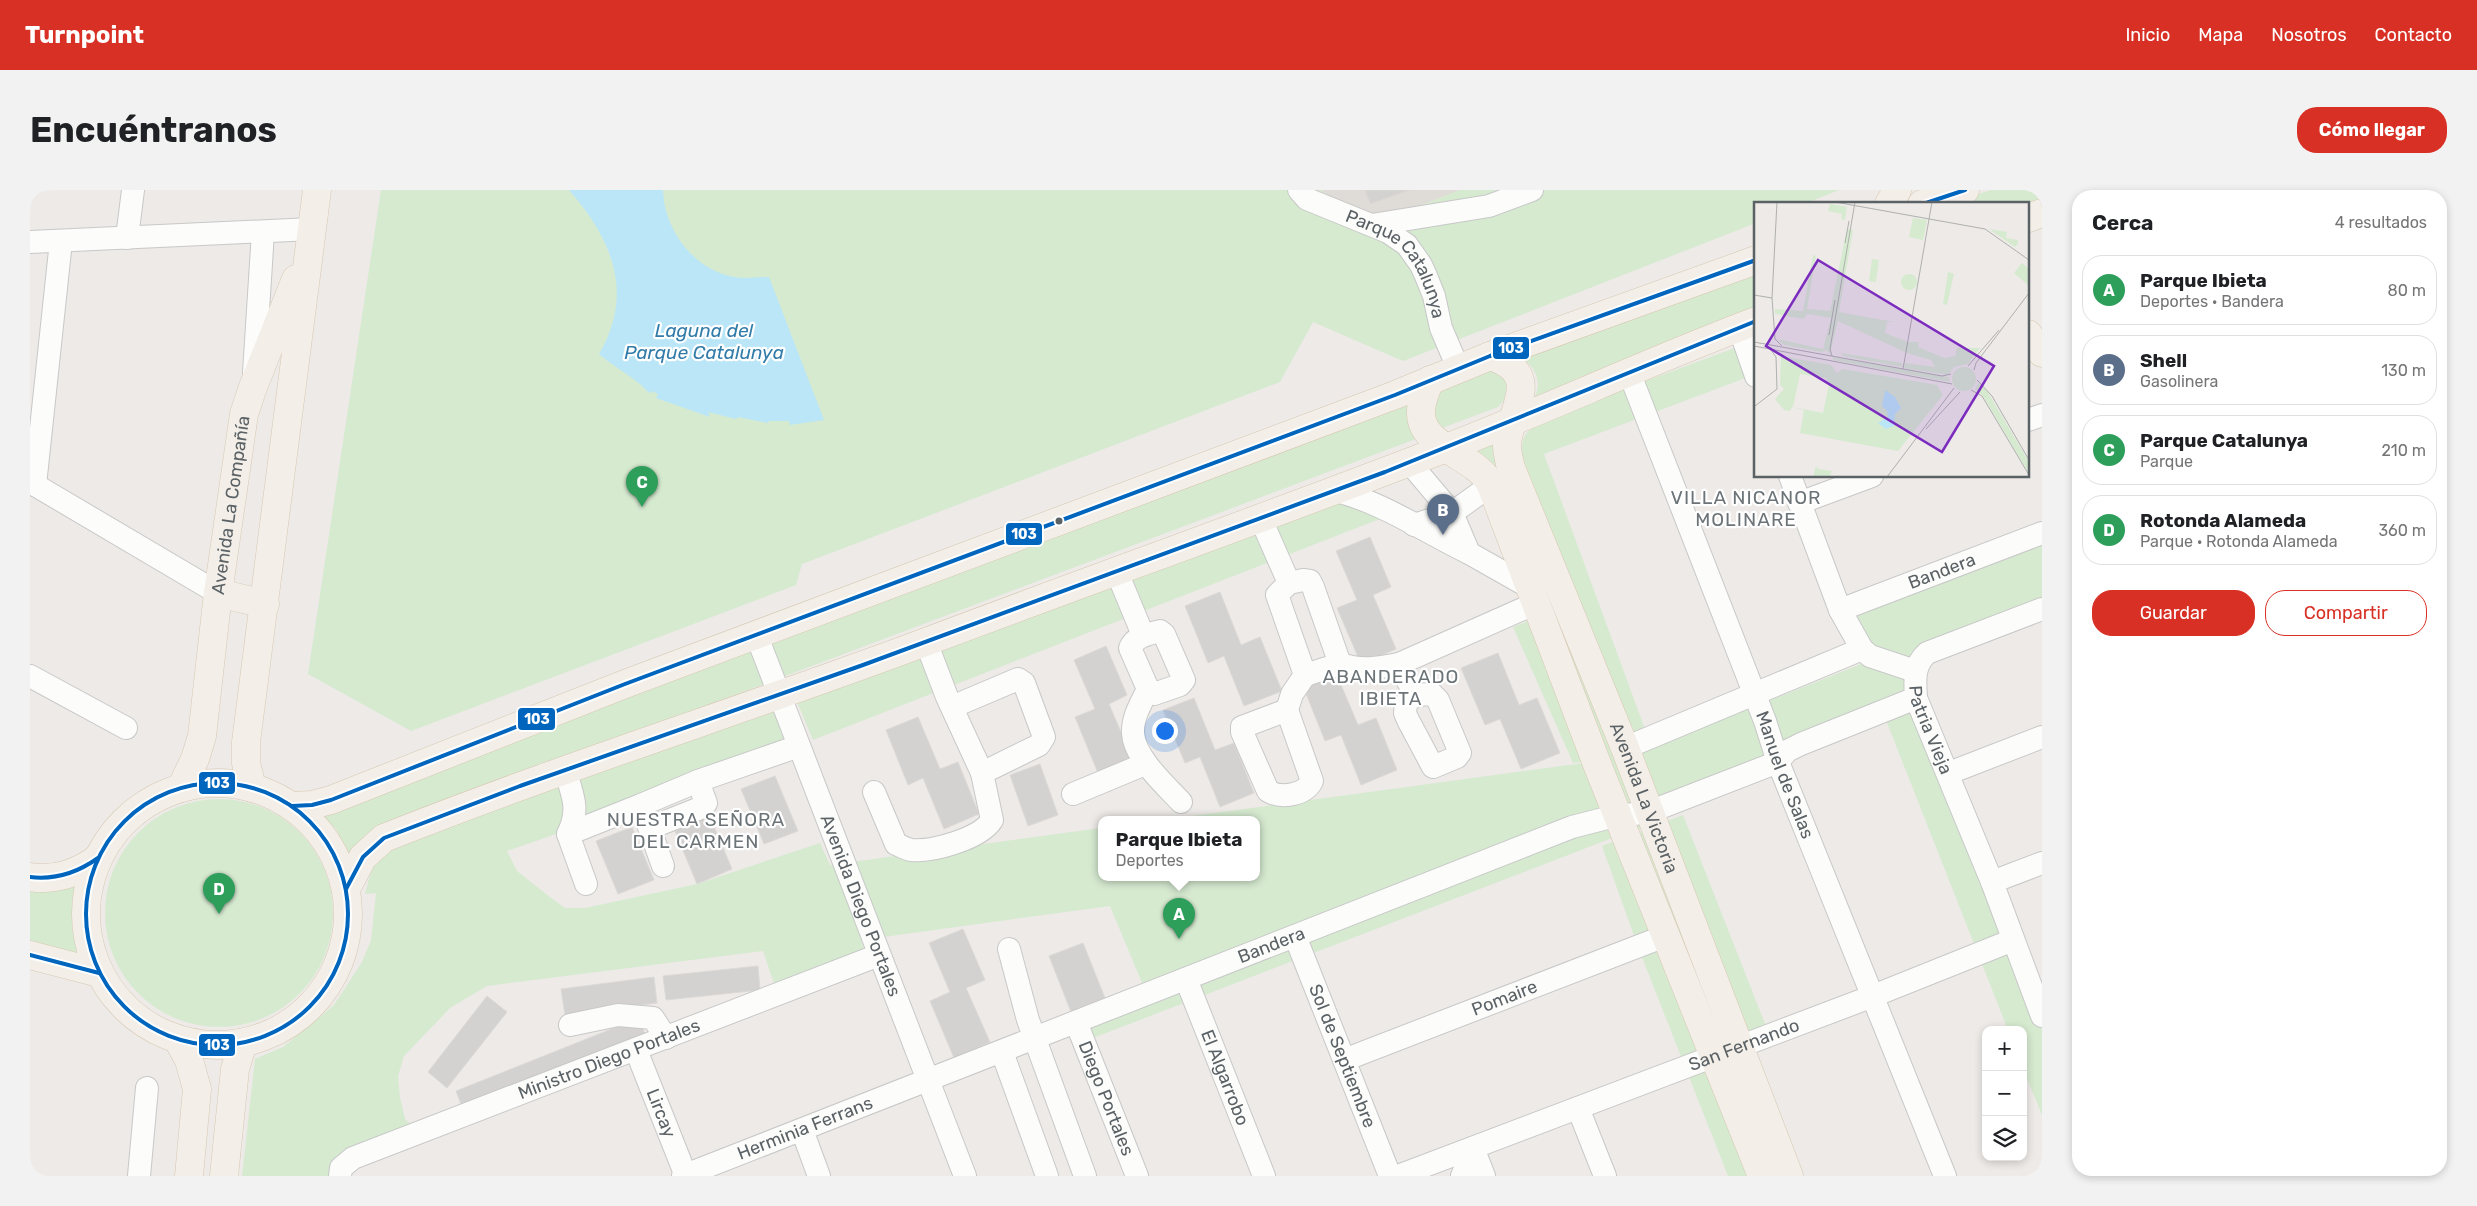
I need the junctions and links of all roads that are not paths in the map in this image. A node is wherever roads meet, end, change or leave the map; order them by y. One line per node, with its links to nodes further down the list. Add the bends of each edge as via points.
1 (133, 190): 14 (street)
2 (317, 190): 12 (main road, Avenida La Compañía)
3 (1299, 190): 11 (street, Parque Catalunya, via 1307,199)
4 (1532, 190): 11 (street, via 1489,206)
5 (1897, 190): 7 (main road)
6 (1965, 190): 8 (main road)
7 (1890, 202)
8 (1928, 202)
9 (2042, 213): 10 (main road)
10 (2030, 217)
11 (1372, 226): 23 (street, Parque Catalunya, via 1399,238 1421,265)
12 (312, 229): 13 (street); 26 (main road, Avenida La Compañía); 47 (main road, Avenida La Compañía)
13 (263, 232): 14 (street); 26 (street)
14 (128, 238): 15 (street)
15 (61, 241): 16 (street); 34 (street)
16 (30, 242)
17 (1754, 261): 21 (main road)
18 (1747, 324): 22 (street); 24 (main road)
19 (2030, 337): 20 (main road)
20 (2042, 353)
21 (1490, 356): 23 (main road); 29 (main road, via 1510,366 1522,384)
22 (1754, 364)
23 (1458, 368): 25 (main road)
24 (1629, 372): 29 (main road); 61 (street, Manuel de Salas)
25 (1430, 380): 30 (main road, via 1421,409 1422,422 1431,436); 50 (main road)
26 (253, 387): 45 (main road, Avenida La Compañía, via 239,440)
27 (2042, 414): 28 (street)
28 (2030, 419)
29 (1514, 422): 30 (main road); 69 (main road, Avenida La Victoria, via 1506,447 1511,468)
30 (1446, 448): 31 (main road); 35 (main road, Avenida La Victoria, via 1470,462)
31 (1409, 462): 36 (main road); 38 (street)
32 (1791, 478): 37 (street)
33 (1867, 478): 37 (street)
34 (32, 484): 45 (street)
35 (1491, 485): 38 (street); 46 (main road, Avenida La Victoria)
36 (1332, 490): 39 (main road); 40 (street, via 1366,500)
37 (1799, 503): 49 (street)
38 (1452, 514): 40 (street); 42 (street)
39 (1260, 517): 43 (main road); 44 (street)
40 (1414, 524): 42 (street)
41 (2042, 532): 49 (street, Bandera)
42 (1469, 554): 46 (street)
43 (1116, 570): 51 (street); 52 (main road)
44 (1289, 583): 54 (street, via 1310,581); 57 (street, via 1279,591 1277,601)
45 (218, 593): 47 (main road); 76 (main road, Avenida La Compañía, via 202,736)
46 (1533, 595): 55 (street); 84 (main road, Avenida La Victoria)
47 (265, 604): 77 (main road, Avenida La Compañía, via 246,742 246,763)
48 (2042, 609): 56 (street, via 1927,654)
49 (1840, 610): 53 (street)
50 (756, 634): 60 (street, Avenida Diego Portales); 82 (main road, via 331,800)
51 (1144, 635): 59 (street, via 1130,648); 59 (street, via 1160,631 1164,634 1184,676 1180,685 1158,694)
52 (926, 642): 60 (main road); 64 (street)
53 (1862, 649): 56 (street, Patria Vieja, via 1870,656); 61 (street)
54 (1340, 664): 55 (street, via 1368,669); 57 (street)
55 (1399, 664): 62 (street)
56 (1915, 671): 63 (street, Patria Vieja)
57 (1305, 675): 65 (street, via 1292,694)
58 (30, 676): 66 (street)
59 (1148, 689): 71 (street, via 1137,711 1133,733)
60 (778, 694): 68 (street, Avenida Diego Portales); 72 (main road)
61 (1754, 694): 69 (street); 70 (street, Manuel de Salas)
62 (1415, 695)
63 (1916, 698): 70 (street, Bandera, via 1801,744); 74 (street, Patria Vieja)
64 (952, 707): 73 (street); 73 (street, via 1012,680 1024,683 1044,738 1039,745)
65 (1287, 710)
66 (126, 728)
67 (2042, 736): 74 (street)
68 (798, 746): 75 (street); 99 (street, Avenida Diego Portales)
69 (1625, 748): 83 (main road, Avenida La Victoria)
70 (1778, 762): 83 (street, Bandera); 102 (street, Manuel de Salas)
71 (1145, 764): 79 (street); 80 (street)
72 (565, 770): 86 (street, via 575,800 575,819); 93 (main road, via 384,838 363,857)
73 (982, 773): 78 (street, via 992,820 987,828 976,836 927,850 909,850 896,844)
74 (1949, 773): 91 (street, Patria Vieja)
75 (698, 782): 81 (street); 85 (street, via 706,803 703,807)
76 (181, 788): 77 (main road, via 216,783); 87 (main road, via 132,814 107,842)
77 (252, 788): 82 (main road)
78 (874, 792)
79 (1073, 794)
80 (1180, 802)
81 (640, 805): 85 (street); 86 (street)
82 (292, 806): 93 (main road, via 321,834 332,851)
83 (1649, 812): 84 (street, Bandera); 110 (main road, Avenida La Victoria)
84 (1618, 816): 94 (street, Bandera, via 1572,827); 95 (main road, Avenida La Victoria)
85 (650, 828): 89 (street)
86 (568, 834): 92 (street)
87 (98, 858): 90 (main road, via 86,868 74,872 47,878); 100 (main road, via 91,877 85,916 89,945)
88 (2042, 863): 91 (street)
89 (663, 866)
90 (30, 877)
91 (1992, 882): 96 (street, Patria Vieja)
92 (586, 884)
93 (346, 889): 109 (main road, via 348,923 343,952 321,994 286,1026)
94 (1294, 936): 101 (street, Bandera); 114 (street, Sol de Septiembre)
95 (1665, 936): 113 (main road, Avenida La Victoria); 114 (street, Pomaire)
96 (2013, 940): 102 (street, San Fernando); 103 (street, Patria Vieja)
97 (1009, 949): 107 (street)
98 (30, 955): 100 (main road)
99 (879, 955): 106 (street, Ministro Diego Portales); 115 (street, Avenida Diego Portales)
100 (99, 973): 108 (main road, via 123,1007 152,1028)
101 (1186, 979): 104 (street, Bandera); 130 (street, El Algarrobo)
102 (1873, 996): 110 (street, San Fernando); 138 (street, Manuel de Salas)
103 (2039, 1002)
104 (1076, 1022): 107 (street, Bandera); 129 (street, Diego Portales)
105 (570, 1024): 106 (street, via 618,1015 652,1018)
106 (666, 1038): 111 (street, Ministro Diego Portales)
107 (1034, 1039): 112 (street, Bandera); 128 (street)
108 (178, 1040): 109 (main road, via 210,1046); 122 (main road, via 189,1060 197,1089)
109 (243, 1043): 123 (main road, via 235,1069)
110 (1739, 1047): 113 (street, San Fernando); 137 (main road, Avenida La Victoria)
111 (636, 1050): 120 (street, Ministro Diego Portales, via 353,1158); 124 (street, Lircay)
112 (1002, 1052): 115 (street, Bandera); 127 (street)
113 (1713, 1057): 117 (street, San Fernando); 136 (main road, Avenida La Victoria)
114 (1344, 1060): 131 (street, Sol de Septiembre)
115 (928, 1081): 118 (street, Herminia Ferrans); 126 (street, Avenida Diego Portales)
116 (147, 1088): 121 (street)
117 (1578, 1108): 119 (street, San Fernando); 135 (street)
118 (802, 1130): 124 (street, Herminia Ferrans); 125 (street)
119 (1473, 1148): 132 (street, San Fernando); 133 (street); 134 (street)
120 (340, 1172)
121 (139, 1176)
122 (190, 1176)
123 (224, 1176)
124 (685, 1176)
125 (819, 1176)
126 (965, 1176)
127 (1047, 1176)
128 (1085, 1176)
129 (1138, 1176)
130 (1264, 1176)
131 (1390, 1176)
132 (1398, 1176)
133 (1462, 1176)
134 (1484, 1176)
135 (1605, 1176)
136 (1762, 1176)
137 (1790, 1176)
138 (1944, 1176)

